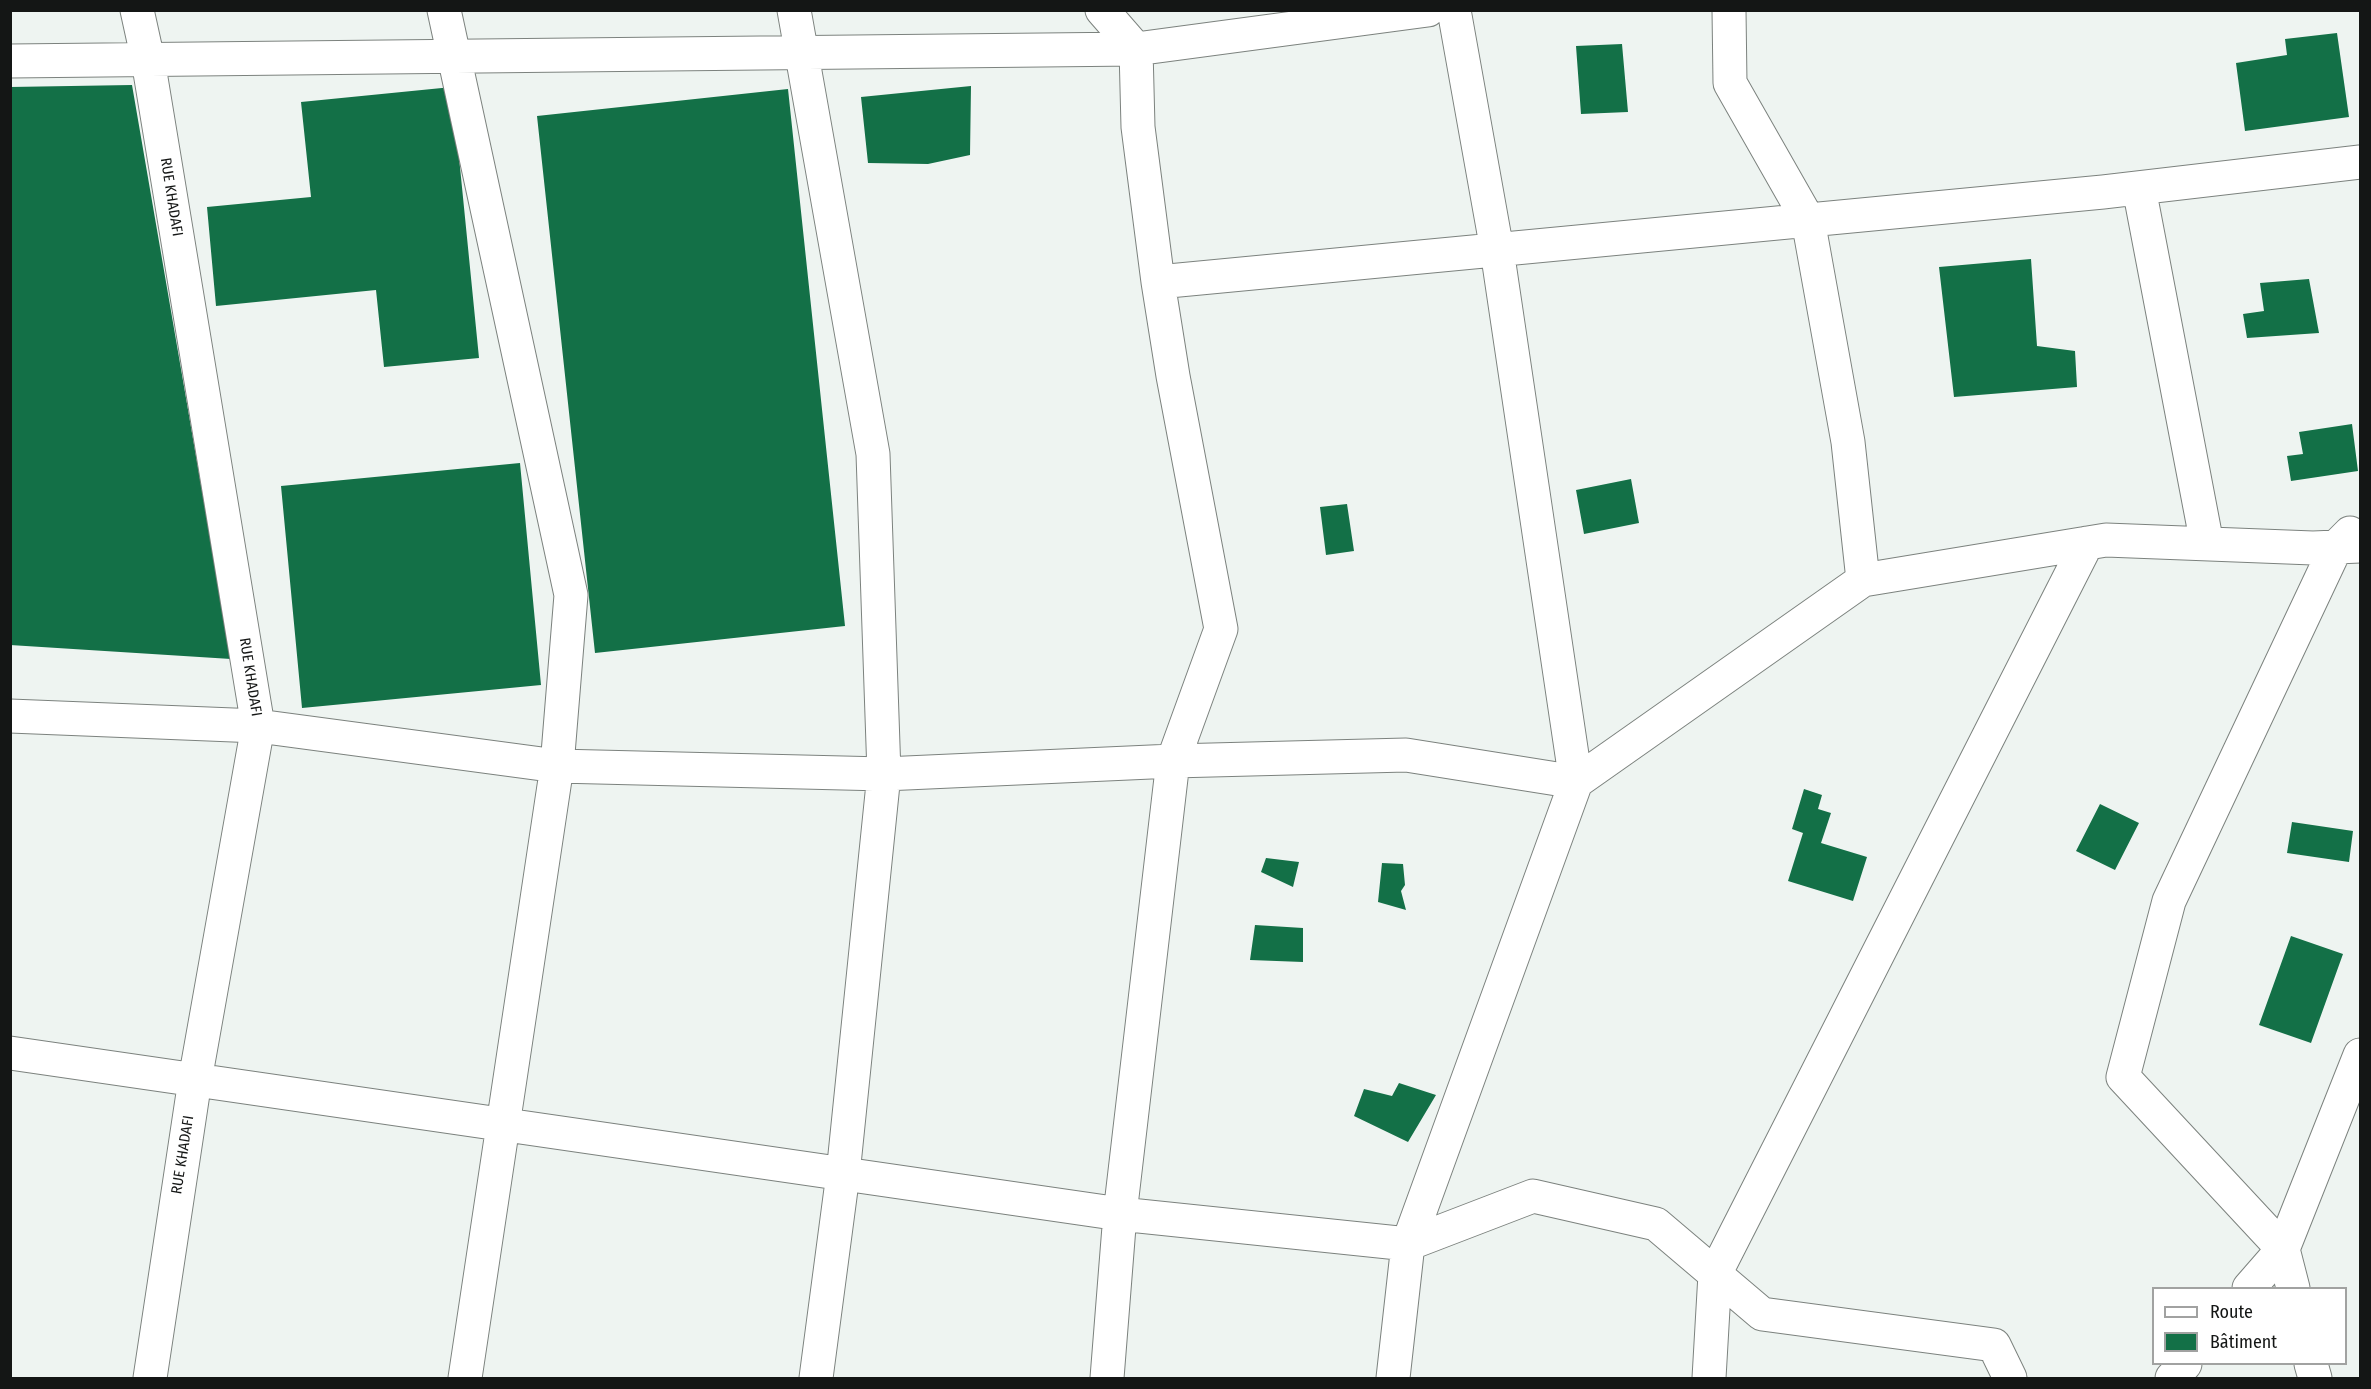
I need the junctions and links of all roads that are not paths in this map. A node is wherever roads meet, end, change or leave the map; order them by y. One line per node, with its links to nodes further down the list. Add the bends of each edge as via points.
1 (137, 10): 11 (street, RUE KHADAFI)
2 (444, 10): 10 (street)
3 (794, 10): 9 (street)
4 (1101, 10): 8 (street)
5 (1428, 10): 8 (street)
6 (1454, 10): 16 (street)
7 (1729, 10): 15 (street, via 1730,83)
8 (1136, 49): 9 (street); 17 (street, via 1138,127)
9 (802, 53): 10 (street); 27 (street, via 873,454)
10 (453, 57): 11 (street); 26 (street, via 571,594)
11 (148, 60): 12 (street); 24 (street, RUE KHADAFI)
12 (10, 61)
13 (2361, 162): 14 (street)
14 (2139, 188): 15 (street); 20 (street)
15 (1808, 220): 16 (street); 22 (street, via 1848,442)
16 (1497, 250): 17 (street); 28 (street)
17 (1158, 282): 25 (street, via 1221,629)
18 (2361, 523): 21 (street)
19 (2087, 543): 20 (street, via 2106,540); 22 (street); 37 (street)
20 (2207, 544): 21 (street)
21 (2348, 546): 36 (street, via 2169,901 2123,1077)
22 (1863, 580): 28 (street)
23 (10, 716): 24 (street)
24 (258, 726): 26 (street); 31 (street, RUE KHADAFI)
25 (1173, 761): 27 (street); 28 (street, via 1406,755); 34 (street)
26 (557, 766): 27 (street); 32 (street)
27 (884, 774): 33 (street)
28 (1576, 782): 35 (street)
29 (10, 1053): 31 (street)
30 (2361, 1055): 36 (street)
31 (195, 1080): 32 (street); 41 (street, RUE KHADAFI)
32 (503, 1124): 33 (street); 42 (street)
33 (843, 1174): 34 (street); 43 (street)
34 (1120, 1214): 35 (street); 44 (street)
35 (1408, 1244): 37 (street, via 1533,1196 1656,1224); 45 (street)
36 (2283, 1249): 38 (street); 39 (street)
37 (1715, 1274): 46 (street); 47 (street, via 1762,1314 1994,1345)
38 (2250, 1287)
39 (2293, 1287)
40 (2184, 1365): 48 (street)
41 (150, 1378)
42 (465, 1378)
43 (816, 1378)
44 (1107, 1378)
45 (1393, 1378)
46 (1709, 1378)
47 (2010, 1378)
48 (2172, 1378)

